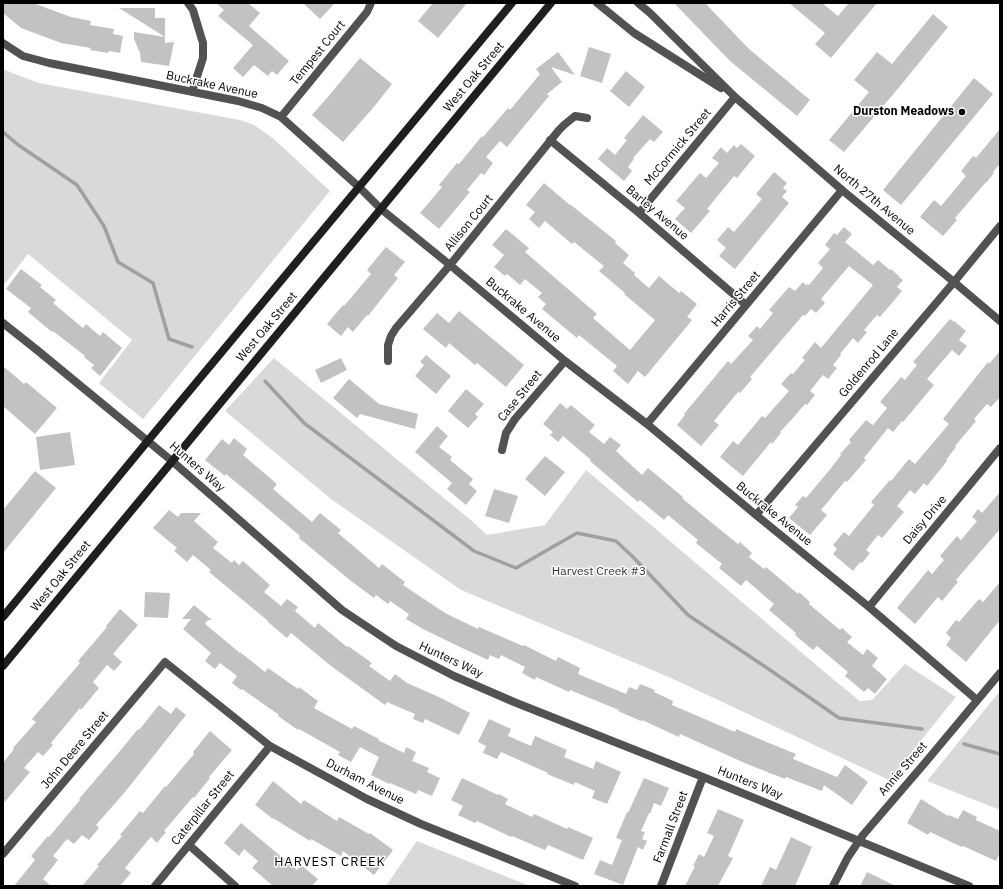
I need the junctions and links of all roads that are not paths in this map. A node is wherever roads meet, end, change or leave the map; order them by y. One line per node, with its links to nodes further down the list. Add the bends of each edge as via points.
1 (188, 3): 8 (street, via 193,10 203,43 203,58)
2 (370, 3): 10 (street, Tempest Court, via 367,12)
3 (512, 3): 13 (main road, West Oak Street)
4 (551, 3): 15 (main road, West Oak Street)
5 (597, 3): 9 (street, North 27th Avenue, via 634,33)
6 (638, 3): 9 (street, North 27th Avenue)
7 (3, 43): 8 (street, Buckrake Avenue, via 23,56 49,63)
8 (192, 92): 10 (street, Buckrake Avenue, via 262,108)
9 (735, 97): 14 (street, North 27th Avenue); 16 (street, McCormick Street)
10 (281, 117): 13 (street, Buckrake Avenue)
11 (587, 118): 12 (street, Allison Court, via 575,116)
12 (550, 140): 16 (street, Barley Avenue); 18 (street, Allison Court)
13 (359, 187): 15 (street, Buckrake Avenue); 26 (main road, West Oak Street)
14 (842, 190): 19 (street, North 27th Avenue); 20 (street, Harris Street)
15 (381, 209): 18 (street, Buckrake Avenue); 29 (main road, West Oak Street)
16 (639, 213): 20 (street, Barley Avenue)
17 (1000, 226): 19 (street, Goldenrod Lane)
18 (450, 265): 23 (street, Allison Court, via 396,328 388,345); 24 (street, Buckrake Avenue)
19 (954, 282): 21 (street, North 27th Avenue); 30 (street, Goldenrod Lane)
20 (746, 305): 25 (street, Harris Street)
21 (1000, 321)
22 (3, 323): 26 (street, Hunters Way)
23 (388, 361)
24 (565, 361): 25 (street, Buckrake Avenue); 28 (street, Case Street, via 515,419 506,433)
25 (647, 424): 30 (street, Buckrake Avenue)
26 (148, 442): 29 (street, Hunters Way); 32 (main road, West Oak Street)
27 (1000, 448): 31 (street, Daisy Drive)
28 (502, 450)
29 (172, 461): 34 (main road, West Oak Street); 38 (street, Hunters Way, via 342,610 396,646 454,676 514,702)
30 (756, 515): 31 (street, Buckrake Avenue)
31 (869, 607): 36 (street, Buckrake Avenue)
32 (3, 617)
33 (165, 662): 37 (street, Durham Avenue); 41 (street, John Deere Street)
34 (3, 666)
35 (1000, 673): 36 (street, Annie Street)
36 (977, 700): 39 (street, Annie Street)
37 (270, 746): 40 (street, Caterpillar Street); 44 (street, Durham Avenue, via 367,799)
38 (703, 777): 39 (street, Hunters Way); 45 (street, Farmall Street)
39 (859, 841): 46 (street, Annie Street); 47 (street, Hunters Way)
40 (189, 845): 42 (street, Caterpillar Street); 43 (street)
41 (3, 854)
42 (155, 886)
43 (235, 886)
44 (575, 886)
45 (661, 886)
46 (833, 886)
47 (969, 886)

